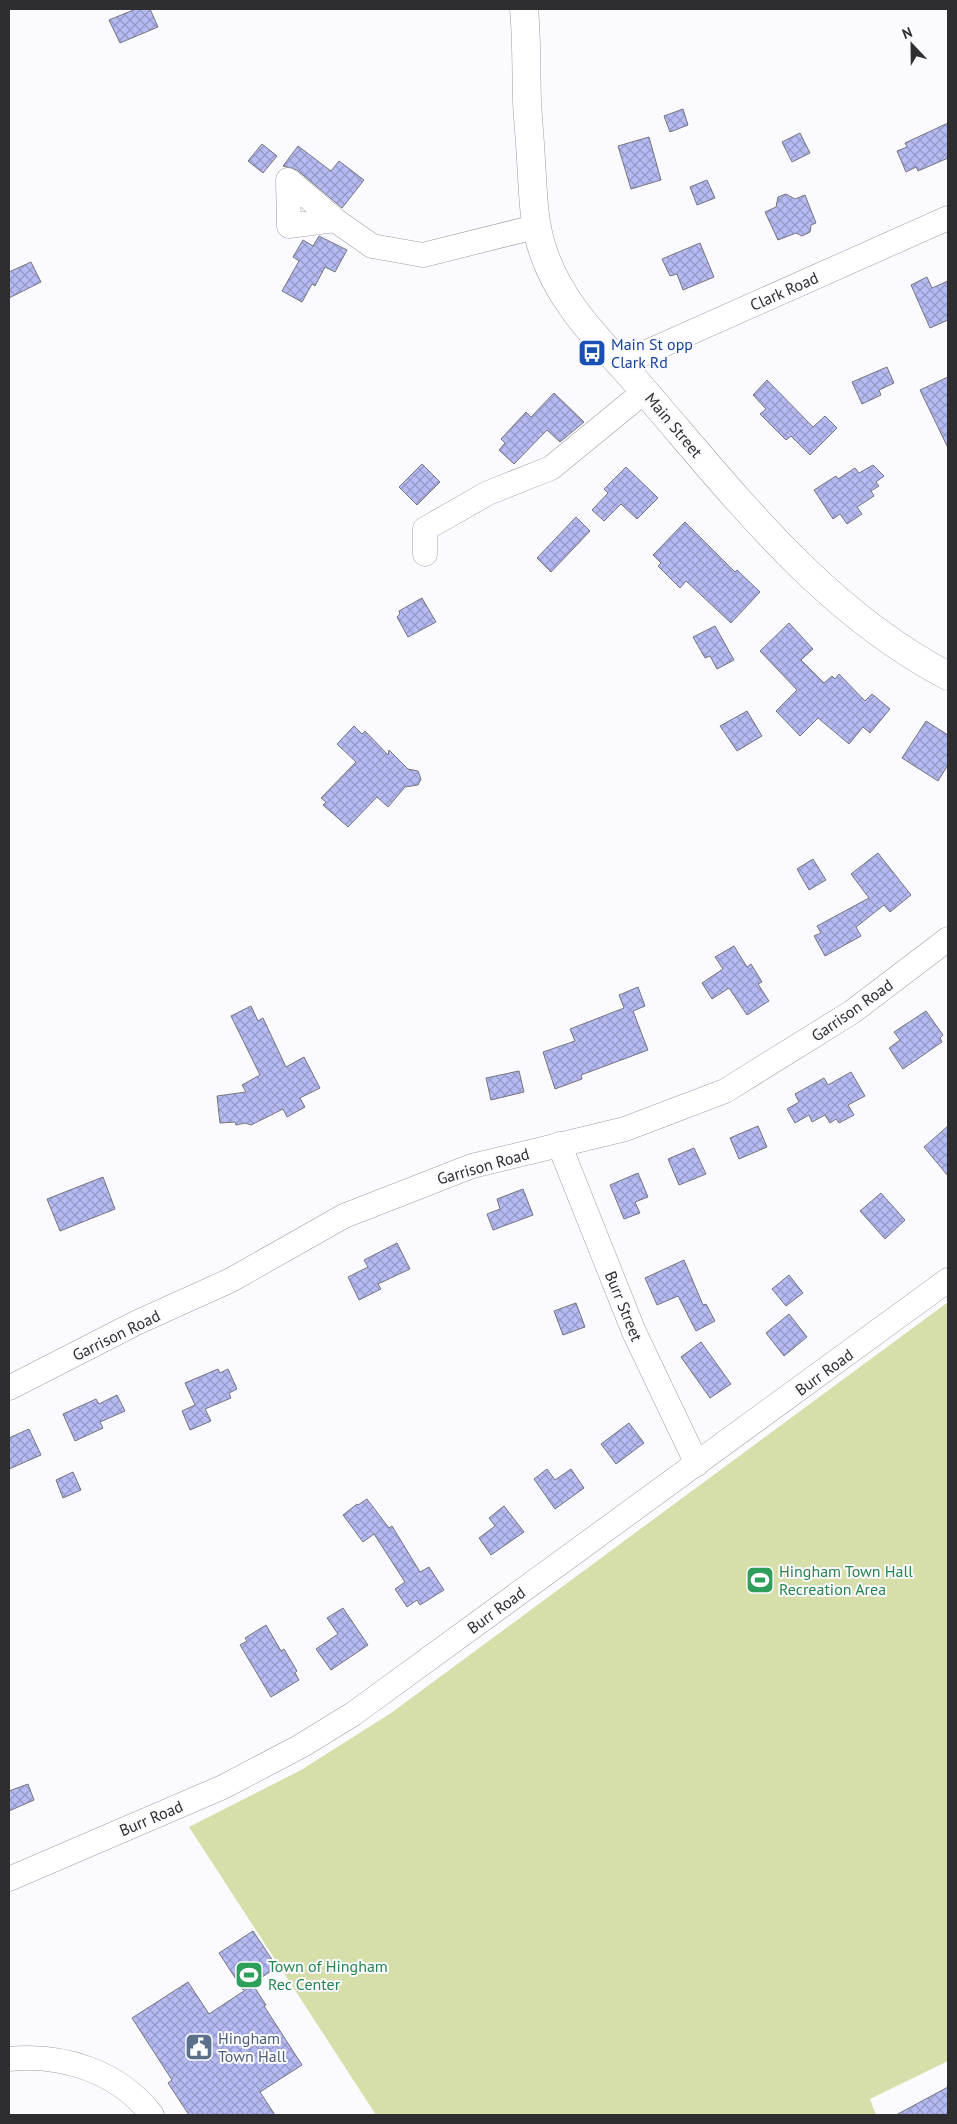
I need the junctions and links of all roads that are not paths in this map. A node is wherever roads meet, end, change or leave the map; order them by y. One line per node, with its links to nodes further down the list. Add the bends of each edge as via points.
1 (524, 9): 4 (main road, Main Street)
2 (948, 218): 5 (street, Clark Road)
3 (336, 220): 4 (street, via 372,246 423,255)
4 (535, 227): 5 (main road, Main Street, via 552,276 589,330)
5 (620, 364): 6 (main road, Main Street)
6 (646, 391): 7 (street, via 551,468 488,493 425,529); 8 (main road, Main Street, via 719,479 781,547 824,588 892,643)
7 (425, 554)
8 (948, 676)
9 (948, 939): 10 (street, Garrison Road, via 852,1012 725,1091 625,1129)
10 (559, 1144): 12 (street, Garrison Road, via 472,1166 344,1216 231,1280 136,1323); 13 (street, Burr Street, via 634,1332)
11 (948, 1280): 13 (street, Burr Road)
12 (9, 1388)
13 (697, 1464): 14 (street, Burr Road, via 353,1714 301,1746 223,1787)
14 (9, 1879)
15 (9, 2059): 16 (street, via 48,2058 102,2074 141,2101)
16 (152, 2115)

